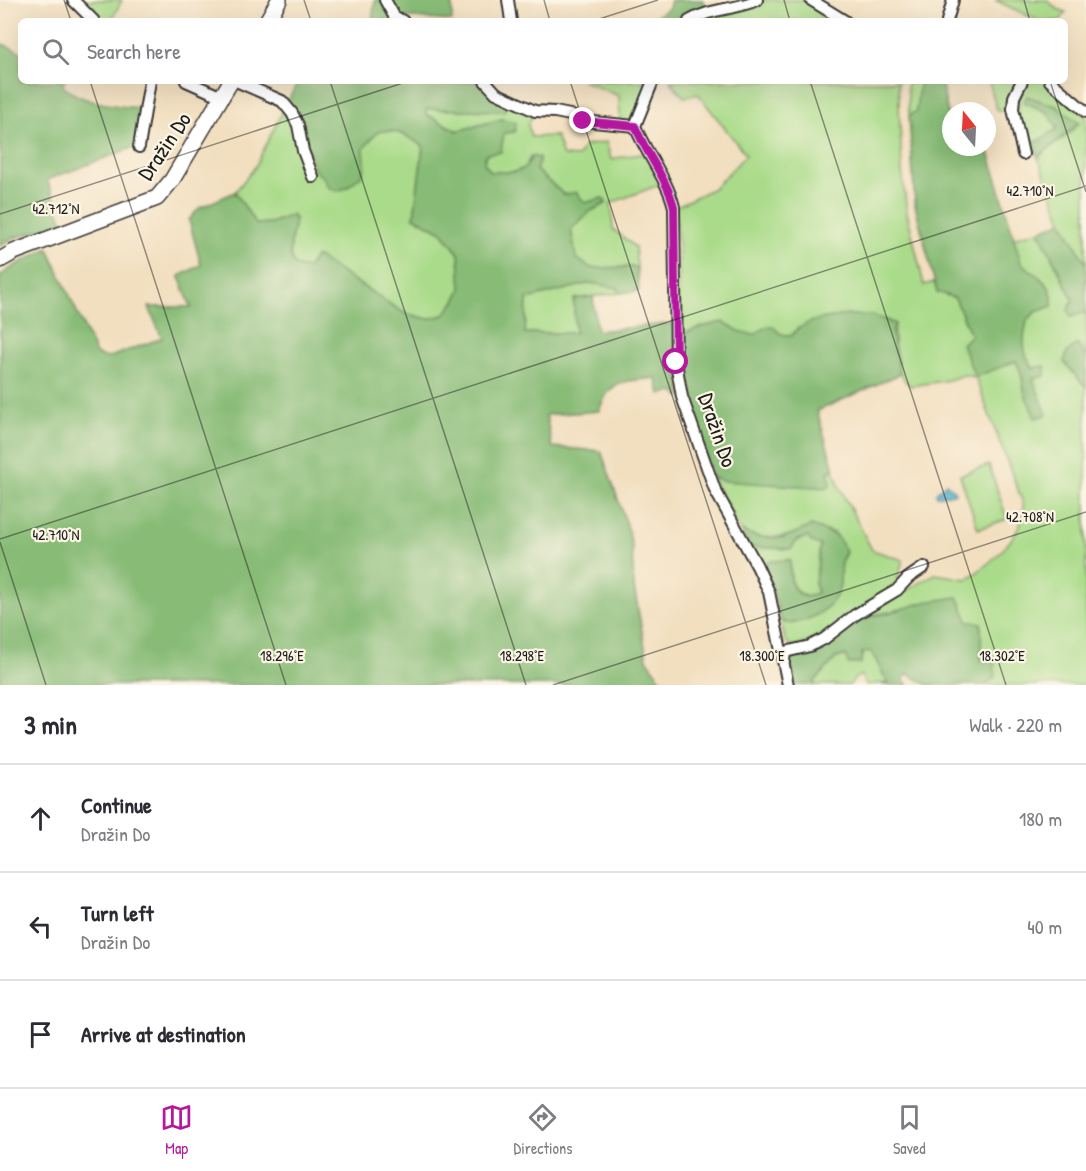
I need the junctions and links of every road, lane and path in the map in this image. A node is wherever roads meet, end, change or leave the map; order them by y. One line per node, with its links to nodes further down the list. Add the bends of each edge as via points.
1 (73, 0): 8 (street)
2 (279, 0): 9 (street)
3 (385, 0): 10 (street)
4 (508, 0): 11 (street)
5 (757, 0): 12 (street)
6 (810, 0): 13 (street)
7 (953, 0): 14 (street)
8 (91, 18)
9 (269, 18)
10 (398, 18)
11 (511, 18)
12 (696, 18)
13 (840, 18)
14 (948, 18)
15 (150, 84): 26 (street)
16 (193, 84): 23 (street, Dražin Do)
17 (229, 84): 23 (street, Dražin Do)
18 (243, 84): 28 (street, via 282,101 292,113)
19 (488, 84): 25 (street, via 496,93 535,111)
20 (652, 84): 25 (street)
21 (1020, 84): 27 (street, via 1013,109)
22 (1053, 84): 24 (street)
23 (222, 97): 29 (street, Dražin Do, via 157,198)
24 (1086, 112)
25 (635, 126): 31 (street, Dražin Do, via 671,193 674,207 676,362 682,397 715,490 769,592)
26 (139, 147)
27 (1023, 154)
28 (312, 177)
29 (0, 260)
30 (924, 567): 31 (street, via 824,639 785,652)
31 (783, 664): 32 (street, Dražin Do)
32 (788, 685)

